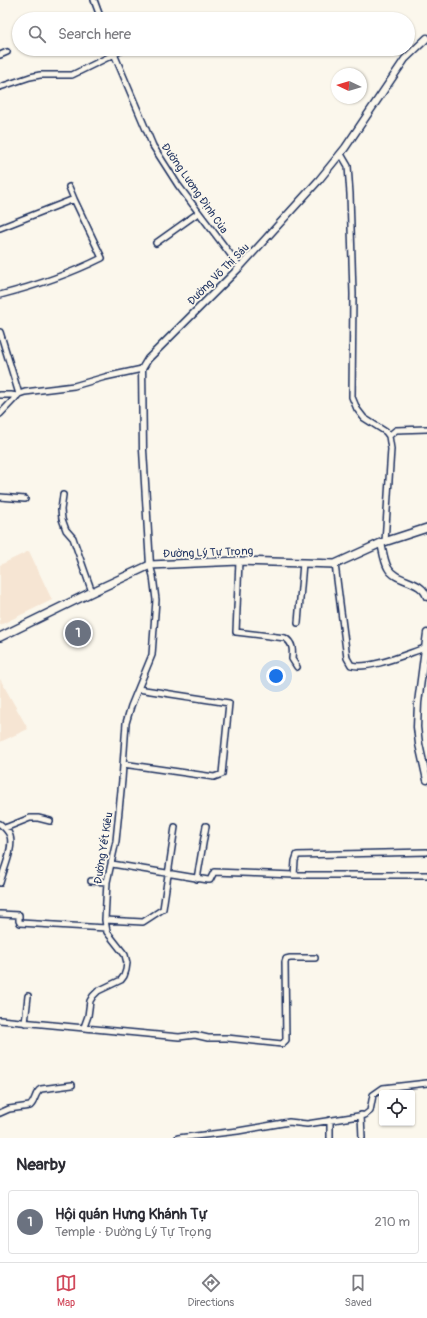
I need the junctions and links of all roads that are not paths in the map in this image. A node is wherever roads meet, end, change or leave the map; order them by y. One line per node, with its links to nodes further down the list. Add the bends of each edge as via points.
1 (94, 0): 2 (street)
2 (98, 12)
3 (427, 38): 4 (street, Đường Võ Thị Sáu)
4 (415, 49)
5 (7, 52): 6 (street)
6 (0, 55)
7 (106, 56): 10 (street, via 72,75 40,75)
8 (115, 56): 14 (street, Đường Lương Định Của, via 153,146)
9 (408, 56): 11 (street, Đường Võ Thị Sáu)
10 (0, 87)
11 (341, 154): 17 (street, Đường Võ Thị Sáu); 25 (street, via 348,166 350,194 353,294 352,398 364,418)
12 (69, 187): 13 (street)
13 (74, 199): 15 (street); 18 (street, via 102,258 74,272)
14 (198, 213): 16 (street); 17 (street, Đường Lương Định Của)
15 (0, 228)
16 (156, 244)
17 (240, 267): 20 (street, Đường Võ Thị Sáu, via 148,359)
18 (0, 295)
19 (0, 332): 22 (street)
20 (142, 369): 22 (street, via 74,386); 34 (street, via 143,450)
21 (0, 395): 22 (street)
22 (18, 395): 23 (street)
23 (0, 414)
24 (427, 429): 25 (street, via 396,430)
25 (389, 436): 30 (street, via 391,449)
26 (63, 495): 35 (street, via 62,520 73,538)
27 (0, 498): 28 (street)
28 (25, 499)
29 (427, 528): 30 (main road, Đường Lý Tự Trọng)
30 (383, 543): 33 (main road, Đường Lý Tự Trọng); 36 (street, via 388,569 422,588)
31 (239, 561): 32 (main road, Đường Lý Tự Trọng); 34 (main road, Đường Lý Tự Trọng); 41 (street, via 236,632 285,638 290,641 293,649 292,659)
32 (302, 563): 33 (main road, Đường Lý Tự Trọng); 37 (street)
33 (336, 564): 40 (street, via 347,658 351,665 359,667 376,664)
34 (150, 565): 35 (main road, Đường Lý Tự Trọng); 42 (street, Đường Yết Kiêu, via 156,600 152,655)
35 (92, 592): 39 (main road, Đường Lý Tự Trọng)
36 (427, 597)
37 (298, 623)
38 (427, 633): 40 (street)
39 (0, 637)
40 (426, 648): 44 (street, via 417,727)
41 (297, 667)
42 (138, 689): 43 (street, Đường Yết Kiêu, via 126,723); 43 (street, via 230,703 222,774 214,777)
43 (123, 764): 51 (street, Đường Yết Kiêu)
44 (427, 780)
45 (50, 821): 49 (street, via 30,818)
46 (0, 824): 49 (street)
47 (206, 826): 55 (street)
48 (175, 827): 52 (street)
49 (5, 828): 58 (street, via 11,845)
50 (427, 852): 53 (street, via 298,855)
51 (112, 864): 52 (street); 57 (street, Đường Yết Kiêu)
52 (167, 874): 55 (street); 60 (street, via 163,909 143,922)
53 (294, 875): 54 (street); 55 (street, via 214,872 210,880)
54 (427, 875)
55 (197, 879)
56 (91, 881): 57 (street)
57 (107, 882): 60 (street, Đường Yết Kiêu)
58 (0, 883)
59 (0, 914): 61 (street, via 19,915 20,923)
60 (104, 920): 61 (street, Đường Yết Kiêu)
61 (106, 928): 66 (street, Đường Yết Kiêu, via 125,955 126,970 121,980 93,996)
62 (315, 958): 66 (street, via 286,959 286,1040 282,1044)
63 (28, 996): 65 (street)
64 (0, 1020): 65 (street)
65 (25, 1023): 66 (street)
66 (84, 1027)
67 (427, 1083): 70 (street, via 383,1088 373,1095 370,1111)
68 (72, 1085): 69 (street, via 41,1090 37,1092 30,1106)
69 (0, 1113)
70 (362, 1115): 71 (street); 75 (street)
71 (330, 1120): 72 (street, via 307,1124 289,1122); 74 (street)
72 (206, 1136): 73 (street)
73 (178, 1138)
74 (330, 1138)
75 (362, 1138)

